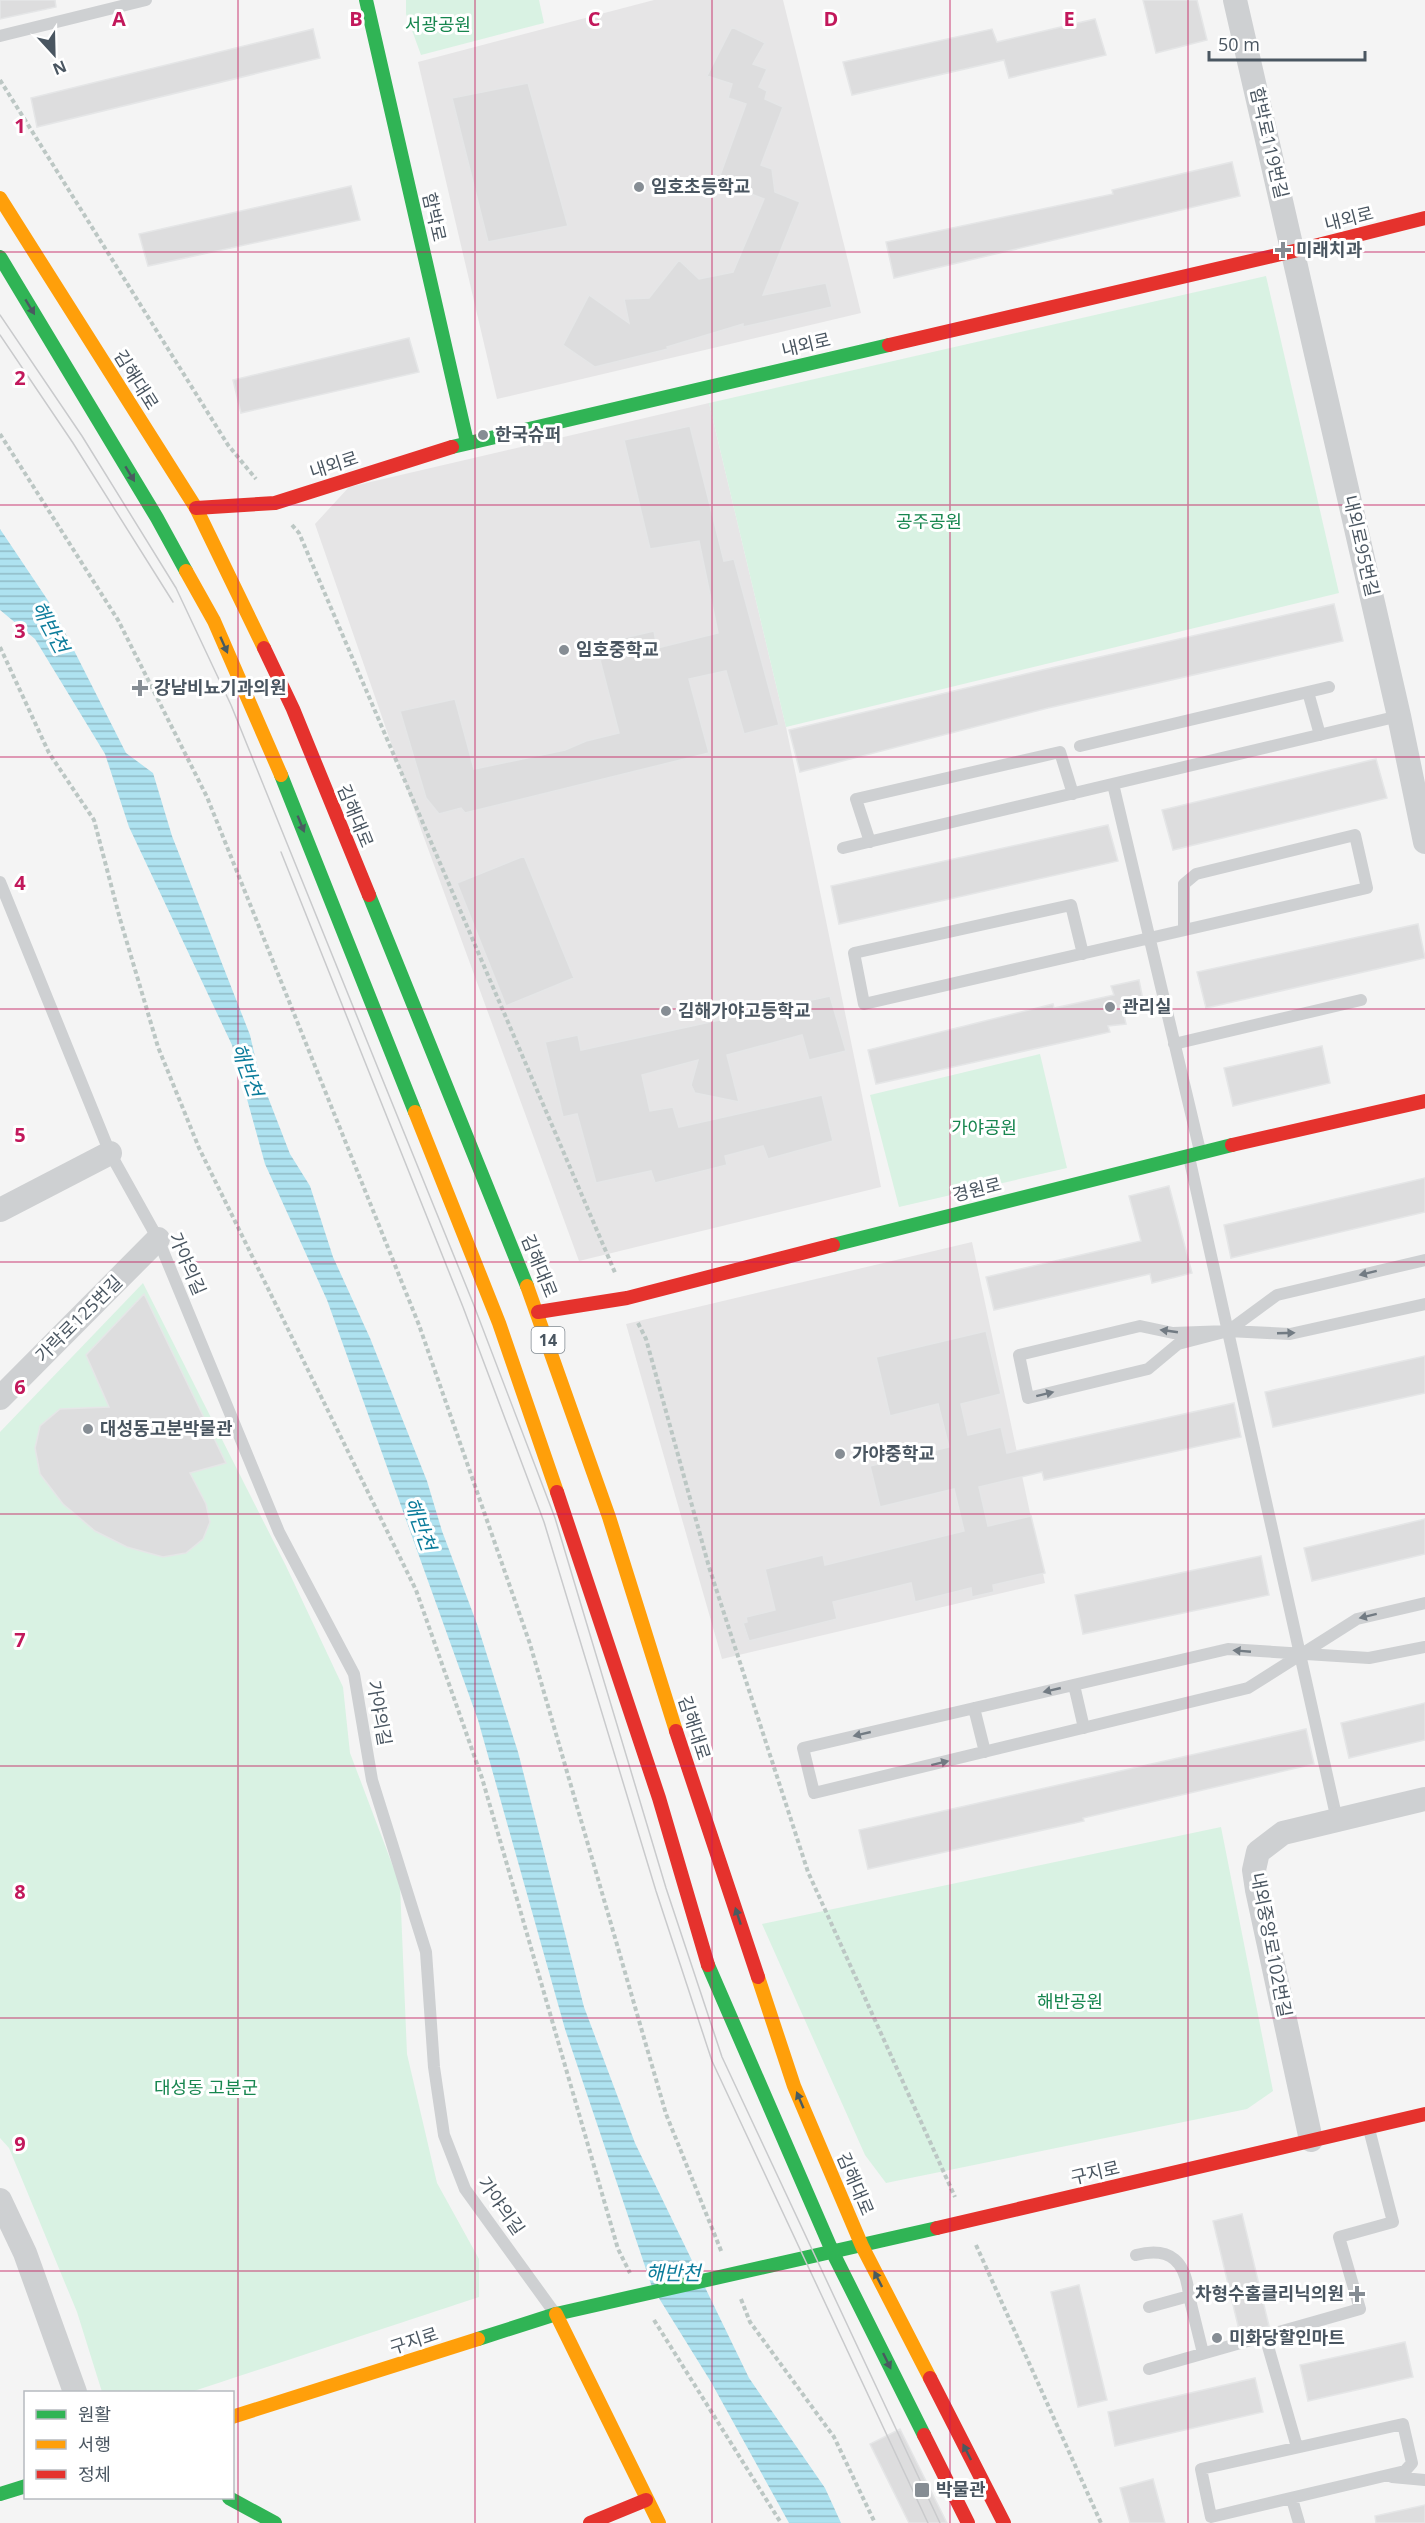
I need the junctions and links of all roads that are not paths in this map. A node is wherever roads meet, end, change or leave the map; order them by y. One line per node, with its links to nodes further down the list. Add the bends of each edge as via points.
1 (146, 0): 4 (lane)
2 (366, 0): 9 (main road, 함박로)
3 (1235, 0): 7 (street, 함박로119번길)
4 (0, 36)
5 (0, 198): 10 (main road, 김해대로 / 14)
6 (1425, 218): 7 (main road, 내외로)
7 (1294, 251): 9 (main road, 내외로); 13 (street, 내외로95번길)
8 (0, 257): 51 (main road, one-way to 51, via 157,518 214,621 279,770 499,1323 659,1798 712,1978)
9 (467, 442): 10 (main road, 내외로, via 275,503)
10 (196, 508): 34 (main road, 김해대로 / 14, via 293,709)
11 (1329, 687): 12 (lane)
12 (1308, 692): 14 (lane); 15 (lane)
13 (1399, 716): 14 (lane); 19 (street, 내외로95번길)
14 (1320, 735): 16 (lane)
15 (1080, 746)
16 (1113, 784): 17 (lane); 23 (lane)
17 (1073, 794): 18 (lane); 18 (lane, via 1060,752 856,799)
18 (870, 842): 20 (lane)
19 (1425, 842)
20 (843, 848)
21 (0, 882): 28 (lane, 가야의길)
22 (1184, 930): 22 (lane, via 1184,884 1196,874 1355,835 1367,888); 23 (lane)
23 (1149, 938): 24 (lane); 26 (lane)
24 (1083, 954): 24 (lane, via 864,1004 854,953 1071,905)
25 (1361, 1000): 26 (lane)
26 (1174, 1044): 29 (lane)
27 (1425, 1101): 29 (main road, 경원로)
28 (110, 1153): 30 (street); 31 (lane, 가야의길)
29 (1194, 1154): 34 (main road, 경원로, via 627,1298); 35 (lane)
30 (0, 1210)
31 (158, 1239): 36 (street, 가락로125번길); 55 (lane, 가야의길, via 279,1532 354,1674 372,1780 426,1952 434,2067 444,2135 465,2188)
32 (1425, 1260): 35 (lane, one-way to 35, via 1277,1295)
33 (1425, 1304): 35 (lane, one-way to 33, via 1290,1334)
34 (538, 1312): 50 (main road, 김해대로 / 14, one-way to 34, via 794,2086 609,1517)
35 (1228, 1331): 35 (lane, one-way to 35, via 1173,1333 1140,1326 1019,1355 1028,1398 1148,1369 1178,1344); 39 (lane)
36 (0, 1398)
37 (1425, 1603): 39 (lane, one-way to 39, via 1357,1619)
38 (1425, 1647): 39 (lane, via 1369,1658)
39 (1300, 1655): 40 (lane, one-way to 40, via 1228,1649); 42 (lane, via 1248,1688); 45 (lane)
40 (1074, 1685): 41 (lane, one-way to 41); 42 (lane)
41 (974, 1708): 43 (lane); 43 (lane, one-way to 43, via 803,1748 811,1782 814,1793)
42 (1084, 1728): 43 (lane)
43 (985, 1752)
44 (1425, 1799): 45 (street, 내외중앙로102번길)
45 (1337, 1820): 48 (street, 내외중앙로102번길, via 1283,1833 1258,1852 1254,1870)
46 (1425, 2114): 47 (main road, 구지로)
47 (1368, 2127): 48 (main road, 구지로); 56 (lane, via 1393,2222 1339,2237 1360,2309)
48 (1311, 2140): 50 (main road, 구지로)
49 (0, 2200): 59 (street, via 25,2253)
50 (862, 2246): 51 (main road, 구지로); 73 (main road, 김해대로 / 14, one-way to 50)
51 (833, 2253): 55 (main road, 구지로); 72 (main road, one-way to 72)
52 (1136, 2255): 53 (lane, via 1171,2255 1183,2270)
53 (1189, 2296): 54 (lane); 57 (lane)
54 (1149, 2307)
55 (556, 2314): 60 (main road, 구지로); 68 (main road, 가야의길)
56 (1265, 2336): 57 (lane); 61 (lane)
57 (1203, 2354): 58 (lane)
58 (1149, 2369)
59 (75, 2391)
60 (234, 2416)
61 (1297, 2447): 62 (lane, via 1403,2424 1412,2463 1406,2471); 67 (lane, via 1201,2469 1211,2517)
62 (1388, 2476): 63 (lane); 67 (lane)
63 (1425, 2480)
64 (24, 2487): 65 (main road)
65 (0, 2494)
66 (231, 2499): 69 (main road)
67 (1292, 2499): 74 (lane)
68 (646, 2500): 70 (main road); 71 (main road, 가야의길)
69 (275, 2523)
70 (590, 2523)
71 (659, 2523)
72 (968, 2523)
73 (1004, 2523)
74 (1299, 2523)

